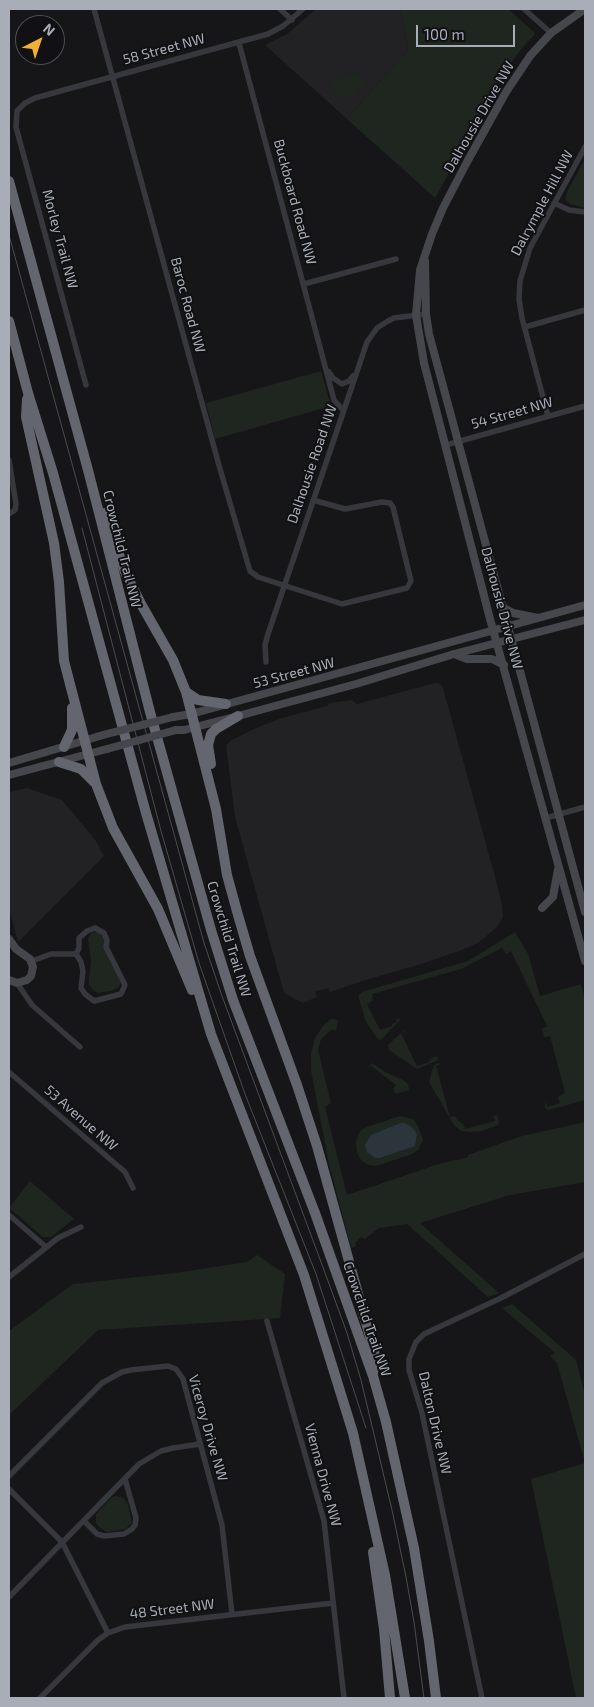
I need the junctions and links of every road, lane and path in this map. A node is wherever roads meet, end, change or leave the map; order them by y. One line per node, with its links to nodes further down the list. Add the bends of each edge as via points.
1 (94, 9): 9 (street, Baroc Road NW)
2 (280, 9): 6 (street)
3 (303, 9): 6 (street, 58 Street NW)
4 (524, 9): 7 (street)
5 (585, 9): 7 (street, Dalhousie Drive NW)
6 (292, 20): 8 (street, 58 Street NW, via 268,34)
7 (551, 33): 16 (street, Dalhousie Drive NW, via 530,56 506,92 443,208)
8 (239, 43): 9 (street, 58 Street NW); 17 (street, Buckboard Road NW)
9 (112, 76): 10 (street, 58 Street NW); 36 (street, Baroc Road NW, via 250,571)
10 (25, 103): 25 (street, Morley Trail NW, via 17,112 16,127)
11 (585, 147): 13 (street, Dalrymple Hill NW)
12 (9, 182): 33 (highway, Crowchild Trail NW)
13 (554, 203): 14 (street, via 568,210); 22 (street, Dalrymple Hill NW, via 530,248 522,272 520,299)
14 (585, 212)
15 (396, 259): 17 (street)
16 (425, 260): 19 (street, Dalhousie Drive NW); 20 (street, Dalhousie Drive NW, via 420,270)
17 (304, 284): 23 (street, Buckboard Road NW)
18 (585, 310): 22 (street)
19 (426, 314): 20 (street, Dalhousie Road NW); 30 (street, Dalhousie Drive NW)
20 (416, 315): 24 (street, Dalhousie Road NW, via 394,318 377,328 367,342); 31 (street, Dalhousie Drive NW, via 424,363)
21 (9, 321): 26 (highway)
22 (525, 327): 29 (street, Dalrymple Hill NW)
23 (326, 368): 24 (street, via 342,384); 28 (street, Buckboard Road NW, via 334,400)
24 (356, 372): 28 (street, Dalhousie Road NW)
25 (86, 385)
26 (28, 393): 49 (highway, via 26,417 54,543 60,582 64,661); 78 (highway)
27 (585, 406): 29 (street, 54 Street NW)
28 (343, 410): 34 (street, Dalhousie Road NW)
29 (548, 416): 30 (street, 54 Street NW)
30 (458, 442): 31 (street, 54 Street NW); 38 (street, Dalhousie Drive NW)
31 (446, 445): 42 (street, Dalhousie Drive NW)
32 (9, 460): 35 (street, via 16,500 15,510)
33 (88, 470): 48 (highway, via 125,572 173,660); 88 (highway, Crowchild Trail NW, via 150,712 233,1000 315,1213)
34 (313, 500): 36 (street, Dalhousie Road NW); 36 (street, via 345,509 390,503 410,584 404,590 342,604)
35 (9, 514)
36 (284, 586): 46 (street, Dalhousie Road NW, via 266,641)
37 (585, 606): 39 (street, 53 Street NW)
38 (502, 607): 39 (street, via 513,613); 41 (street, Dalhousie Drive NW)
39 (539, 618): 41 (street, 53 Street NW)
40 (585, 620): 43 (street, 53 Street NW)
41 (507, 627): 42 (street, 53 Street NW); 43 (street, Dalhousie Drive NW)
42 (494, 630): 44 (street, Dalhousie Drive NW); 50 (street, 53 Street NW)
43 (511, 639): 44 (street, 53 Street NW); 63 (street, Dalhousie Drive NW)
44 (497, 642): 45 (street, 53 Street NW); 47 (street, Dalhousie Drive NW)
45 (454, 654): 47 (street, via 467,660 492,659); 52 (street, 53 Street NW)
46 (266, 662)
47 (504, 665): 64 (street, Dalhousie Drive NW)
48 (186, 692): 50 (highway, via 198,700); 51 (highway)
49 (74, 702): 54 (highway); 55 (highway, via 72,730)
50 (226, 704): 51 (street, 53 Street NW)
51 (191, 714): 53 (highway); 54 (street, 53 Street NW, bridge)
52 (238, 716): 53 (street, 53 Street NW); 62 (highway, via 216,729 209,739 218,798)
53 (195, 727): 56 (street, 53 Street NW, bridge); 62 (highway)
54 (85, 742): 55 (street, 53 Street NW); 56 (highway)
55 (64, 747): 58 (street, 53 Street NW)
56 (88, 754): 57 (street, 53 Street NW); 60 (highway)
57 (59, 762): 59 (street, 53 Street NW); 60 (highway, via 80,769)
58 (9, 764)
59 (9, 775)
60 (96, 784): 78 (highway, via 113,828 158,909)
61 (585, 807): 63 (street)
62 (216, 809): 88 (highway, via 238,915 317,1146 375,1355)
63 (558, 814): 64 (street); 66 (street, Dalhousie Drive NW)
64 (546, 818): 65 (street, Dalhousie Drive NW)
65 (559, 865): 67 (street, via 553,897); 73 (street, Dalhousie Drive NW)
66 (584, 900): 68 (street, Dalhousie Drive NW)
67 (542, 908)
68 (585, 912)
69 (9, 938): 70 (street); 72 (street, via 16,949)
70 (9, 953)
71 (76, 954): 71 (street, via 79,938 87,931 95,928 104,934 106,947 125,985 121,994 94,1000 85,994 81,988 81,962); 72 (street, via 51,954)
72 (32, 961): 75 (street, via 33,972)
73 (585, 962)
74 (9, 980): 76 (street)
75 (27, 980): 76 (street); 77 (street)
76 (17, 983): 77 (street)
77 (24, 993): 79 (street, via 32,1005)
78 (211, 1034): 94 (highway, via 304,1275 353,1433)
79 (80, 1047)
80 (9, 1072): 81 (street, 53 Avenue NW, via 124,1172)
81 (133, 1188)
82 (9, 1215): 84 (street)
83 (82, 1227): 84 (street)
84 (46, 1247): 86 (street)
85 (585, 1254): 105 (street, Dalton Drive NW, via 424,1334 416,1342 409,1359)
86 (9, 1277)
87 (267, 1322): 97 (street, Vienna Drive NW, via 324,1521)
88 (373, 1376): 104 (highway, Crowchild Trail NW, via 414,1548)
89 (200, 1444): 90 (street, Viceroy Drive NW, via 179,1371 168,1366 131,1370 102,1383); 91 (street, via 161,1451 139,1464); 98 (street, Viceroy Drive NW, via 222,1525)
90 (9, 1476)
91 (125, 1479): 93 (street); 93 (street, via 136,1518 130,1531 104,1536)
92 (9, 1489): 95 (street)
93 (84, 1520): 95 (street)
94 (373, 1523): 102 (highway, via 371,1540 389,1668); 103 (highway)
95 (62, 1542): 96 (street); 99 (street)
96 (9, 1597)
97 (333, 1603): 98 (street, 48 Street NW); 101 (street, Vienna Drive NW)
98 (232, 1614): 99 (street, 48 Street NW, via 136,1625)
99 (108, 1633): 100 (street, 48 Street NW)
100 (40, 1698)
101 (344, 1698)
102 (390, 1698)
103 (406, 1698)
104 (436, 1698)
105 (482, 1698)

